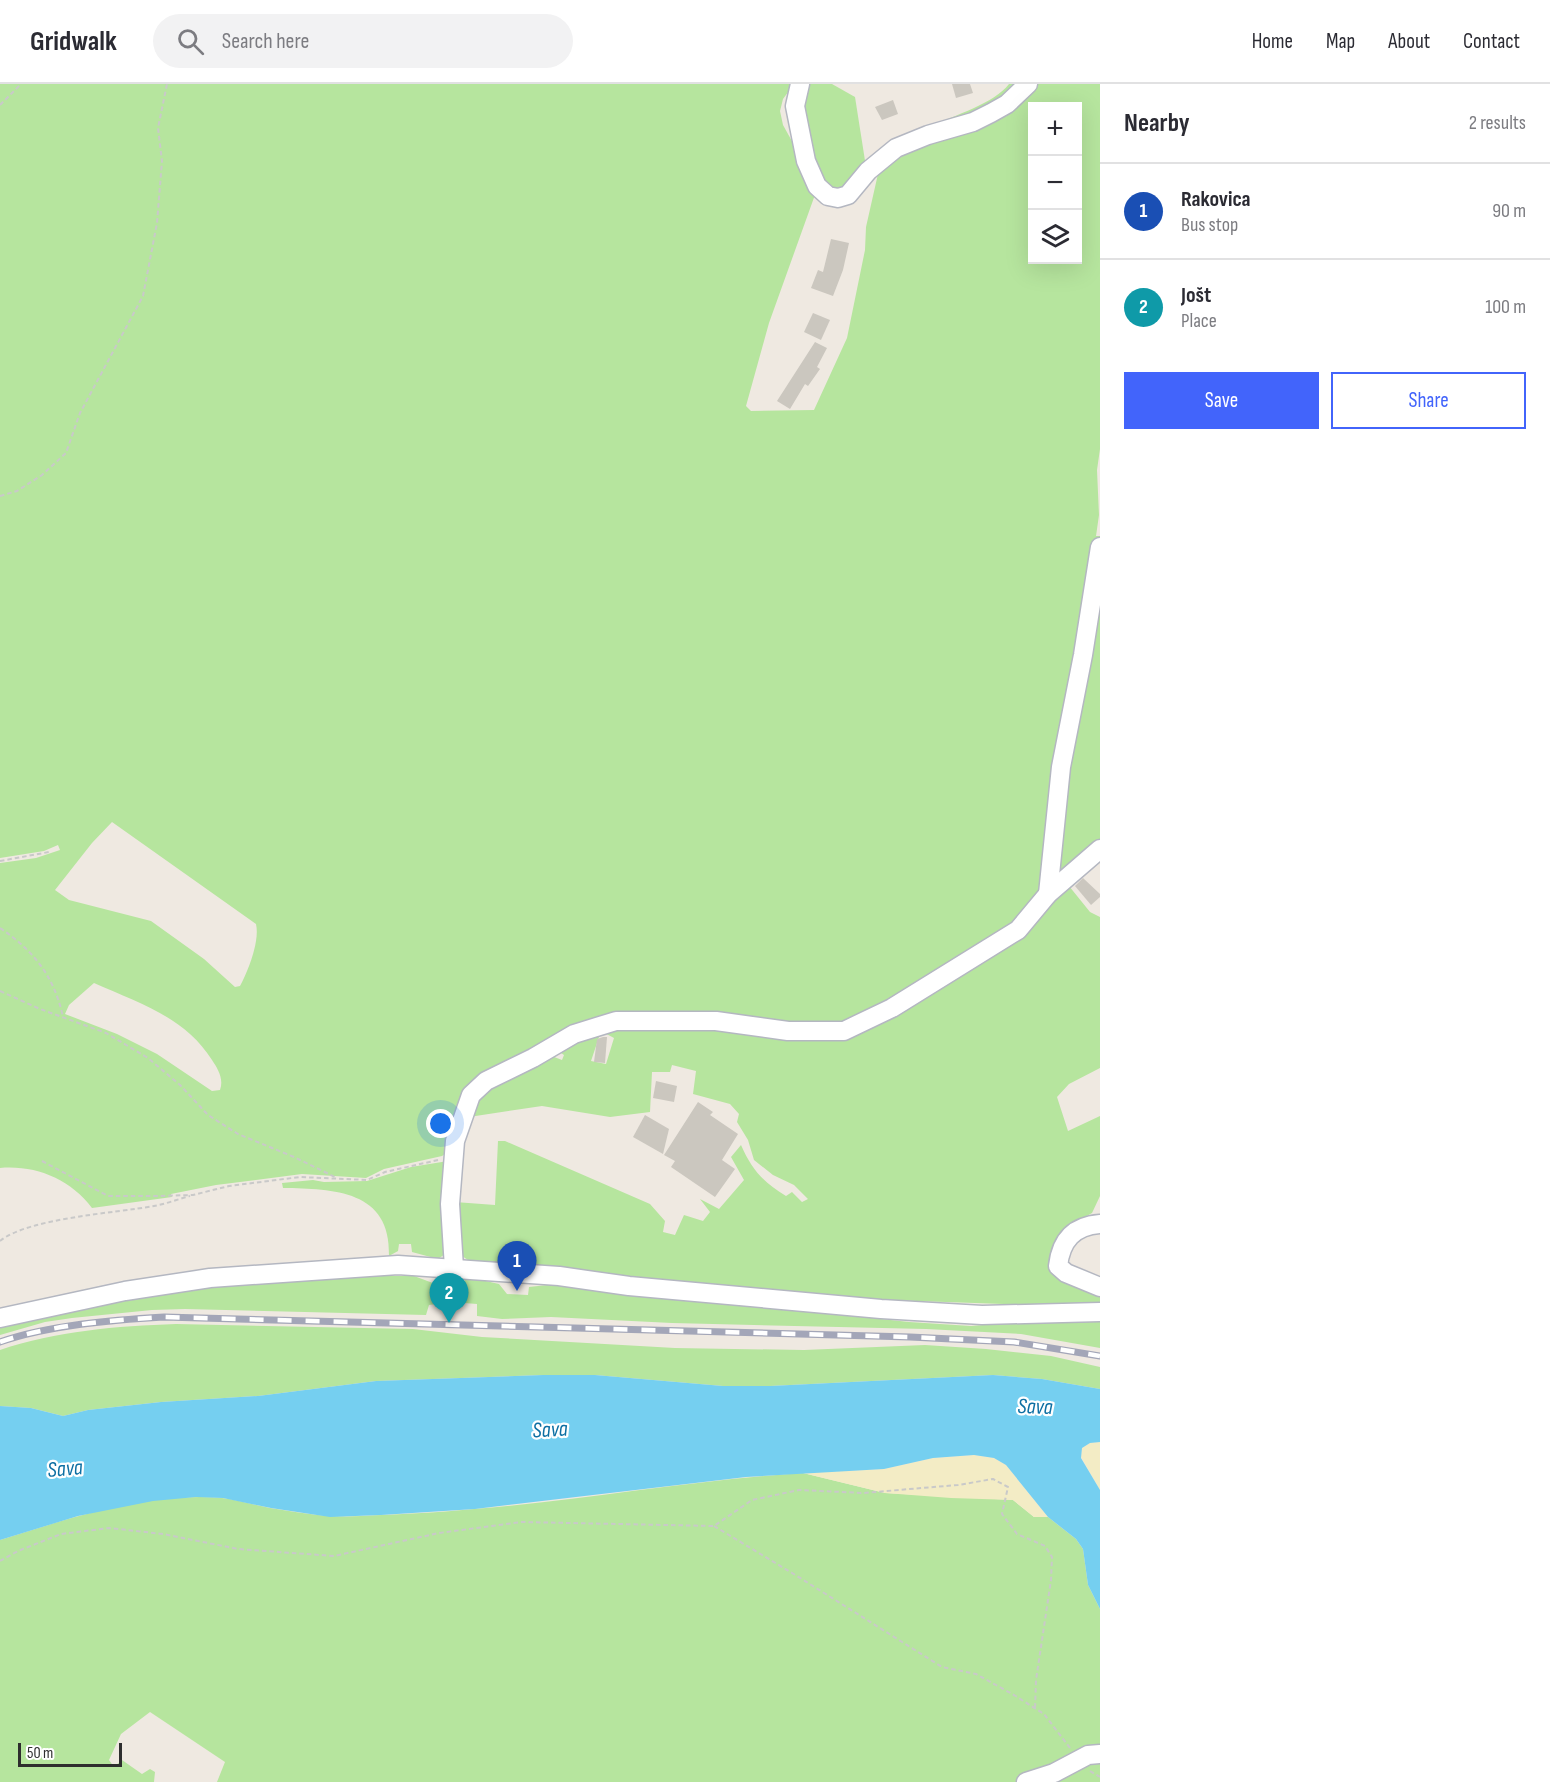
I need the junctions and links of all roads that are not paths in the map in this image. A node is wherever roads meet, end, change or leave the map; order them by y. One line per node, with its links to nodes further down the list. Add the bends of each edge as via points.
1 (800, 84): 2 (street, via 795,106 806,161 818,186 828,196 838,198 848,195 868,171 896,148 991,114)
2 (1028, 84)
3 (1100, 546): 5 (street, via 1061,767)
4 (1100, 849): 5 (street)
5 (1048, 894): 7 (street, via 1018,930 892,1008 844,1031 788,1031 716,1021 616,1021 574,1034 486,1081 471,1095 452,1156)
6 (1100, 1224): 8 (street, via 1088,1225 1068,1237 1058,1266 1066,1274)
7 (454, 1268): 9 (street, via 881,1309 982,1314); 10 (street, via 398,1265 210,1278 124,1291)
8 (1100, 1287)
9 (1100, 1312)
10 (0, 1318)
11 (1100, 1754): 12 (street)
12 (1026, 1782)

